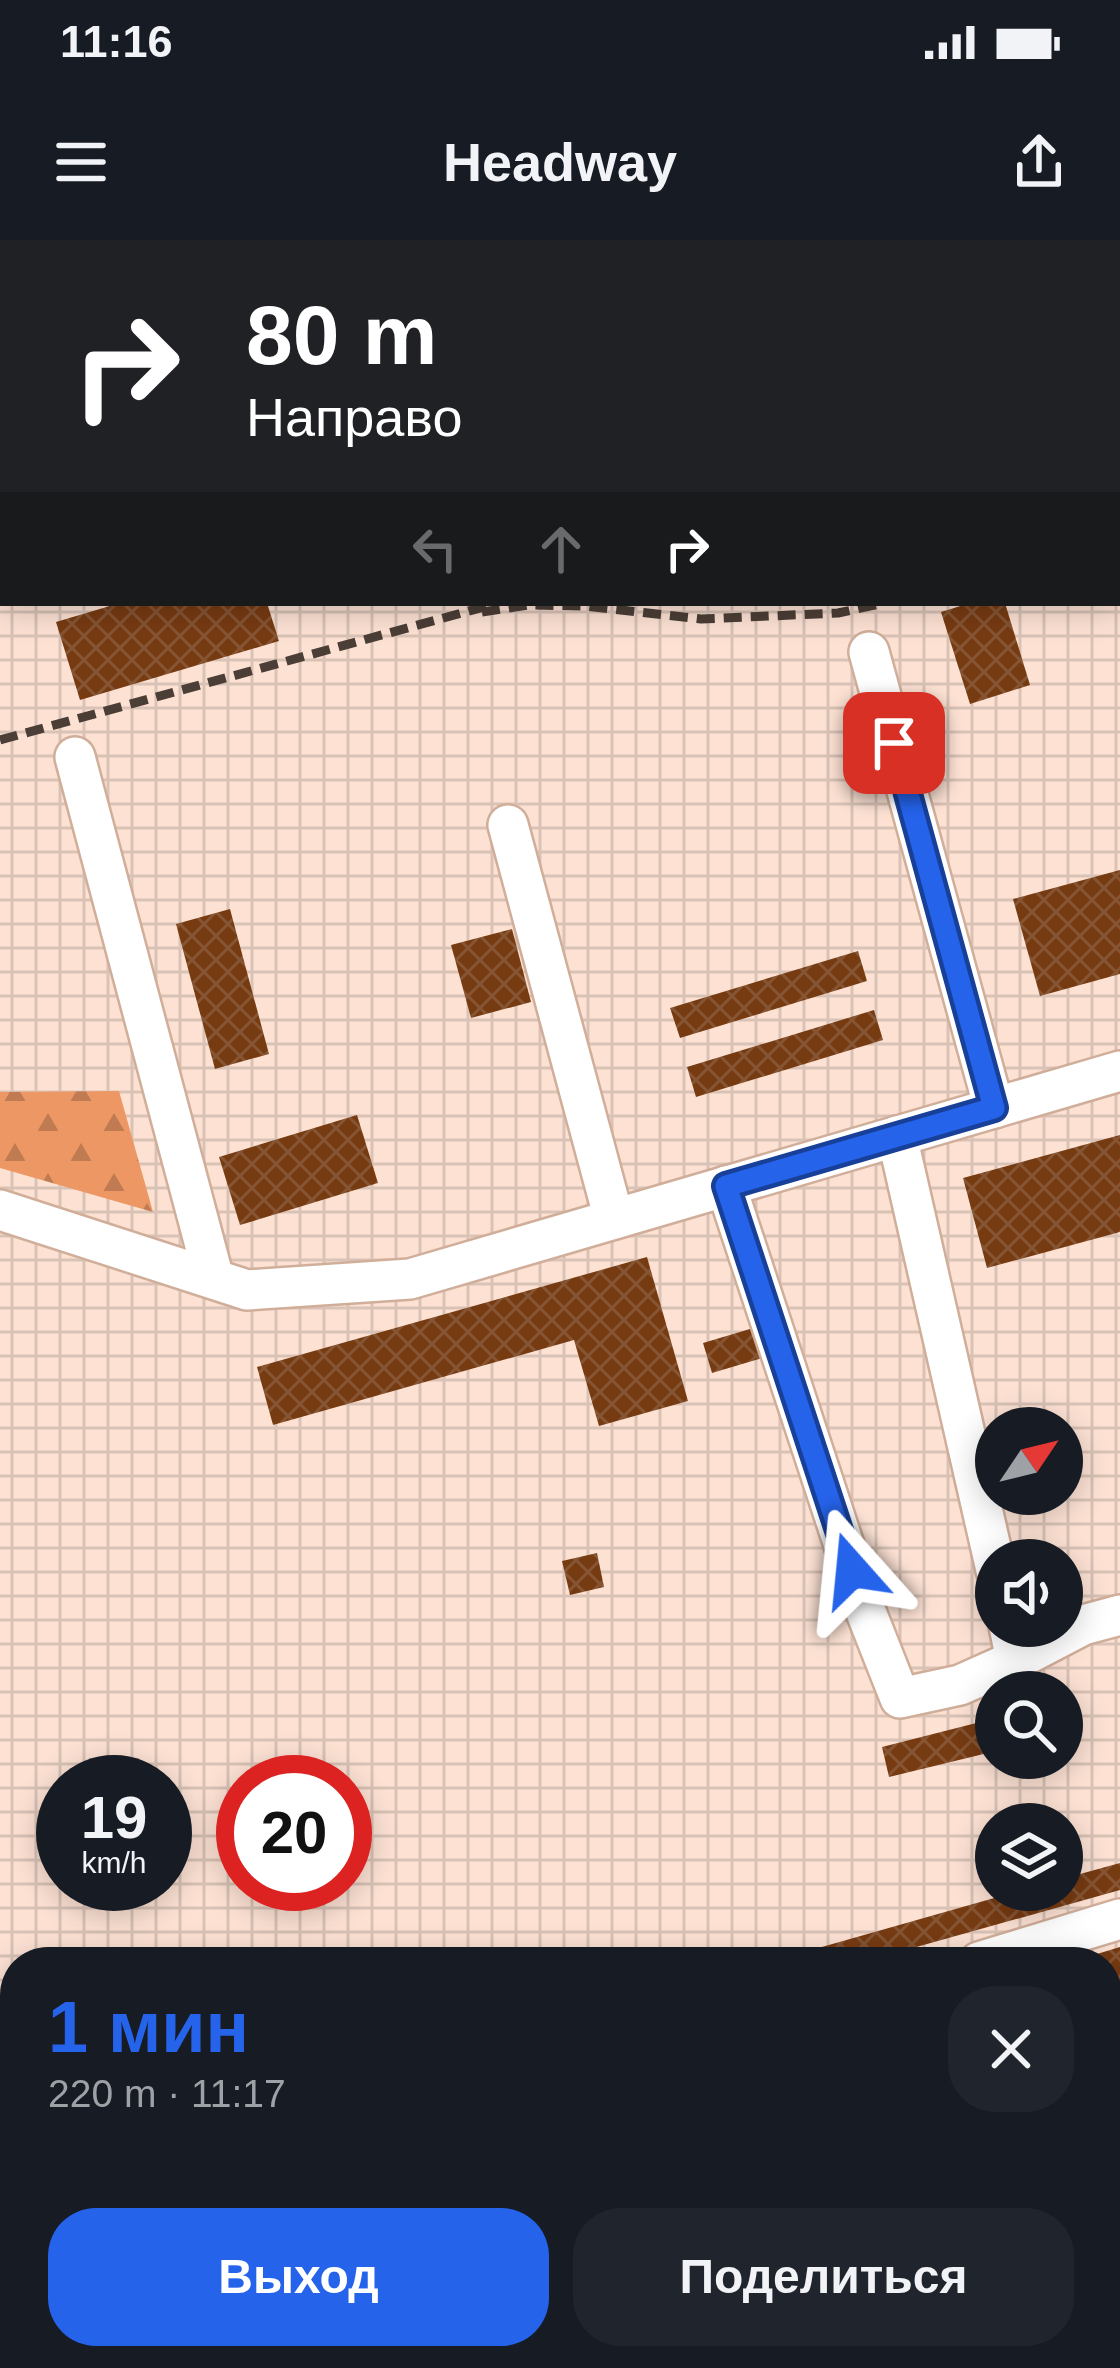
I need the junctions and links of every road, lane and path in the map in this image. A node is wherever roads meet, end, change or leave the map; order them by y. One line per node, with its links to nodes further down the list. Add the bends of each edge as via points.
1 (869, 652): 5 (street)
2 (75, 757): 10 (street)
3 (508, 825): 9 (street)
4 (1120, 1071): 5 (street)
5 (994, 1108): 6 (street)
6 (897, 1136): 7 (street); 11 (street)
7 (726, 1186): 9 (street); 14 (street, via 900,1698 960,1684)
8 (0, 1210): 10 (street)
9 (614, 1219): 10 (street, via 410,1279 247,1290)
10 (214, 1279)
11 (989, 1539)
12 (1120, 1615): 13 (street)
13 (1083, 1624)
14 (1008, 1647)
15 (1120, 1919): 16 (street)
16 (1028, 1947)

